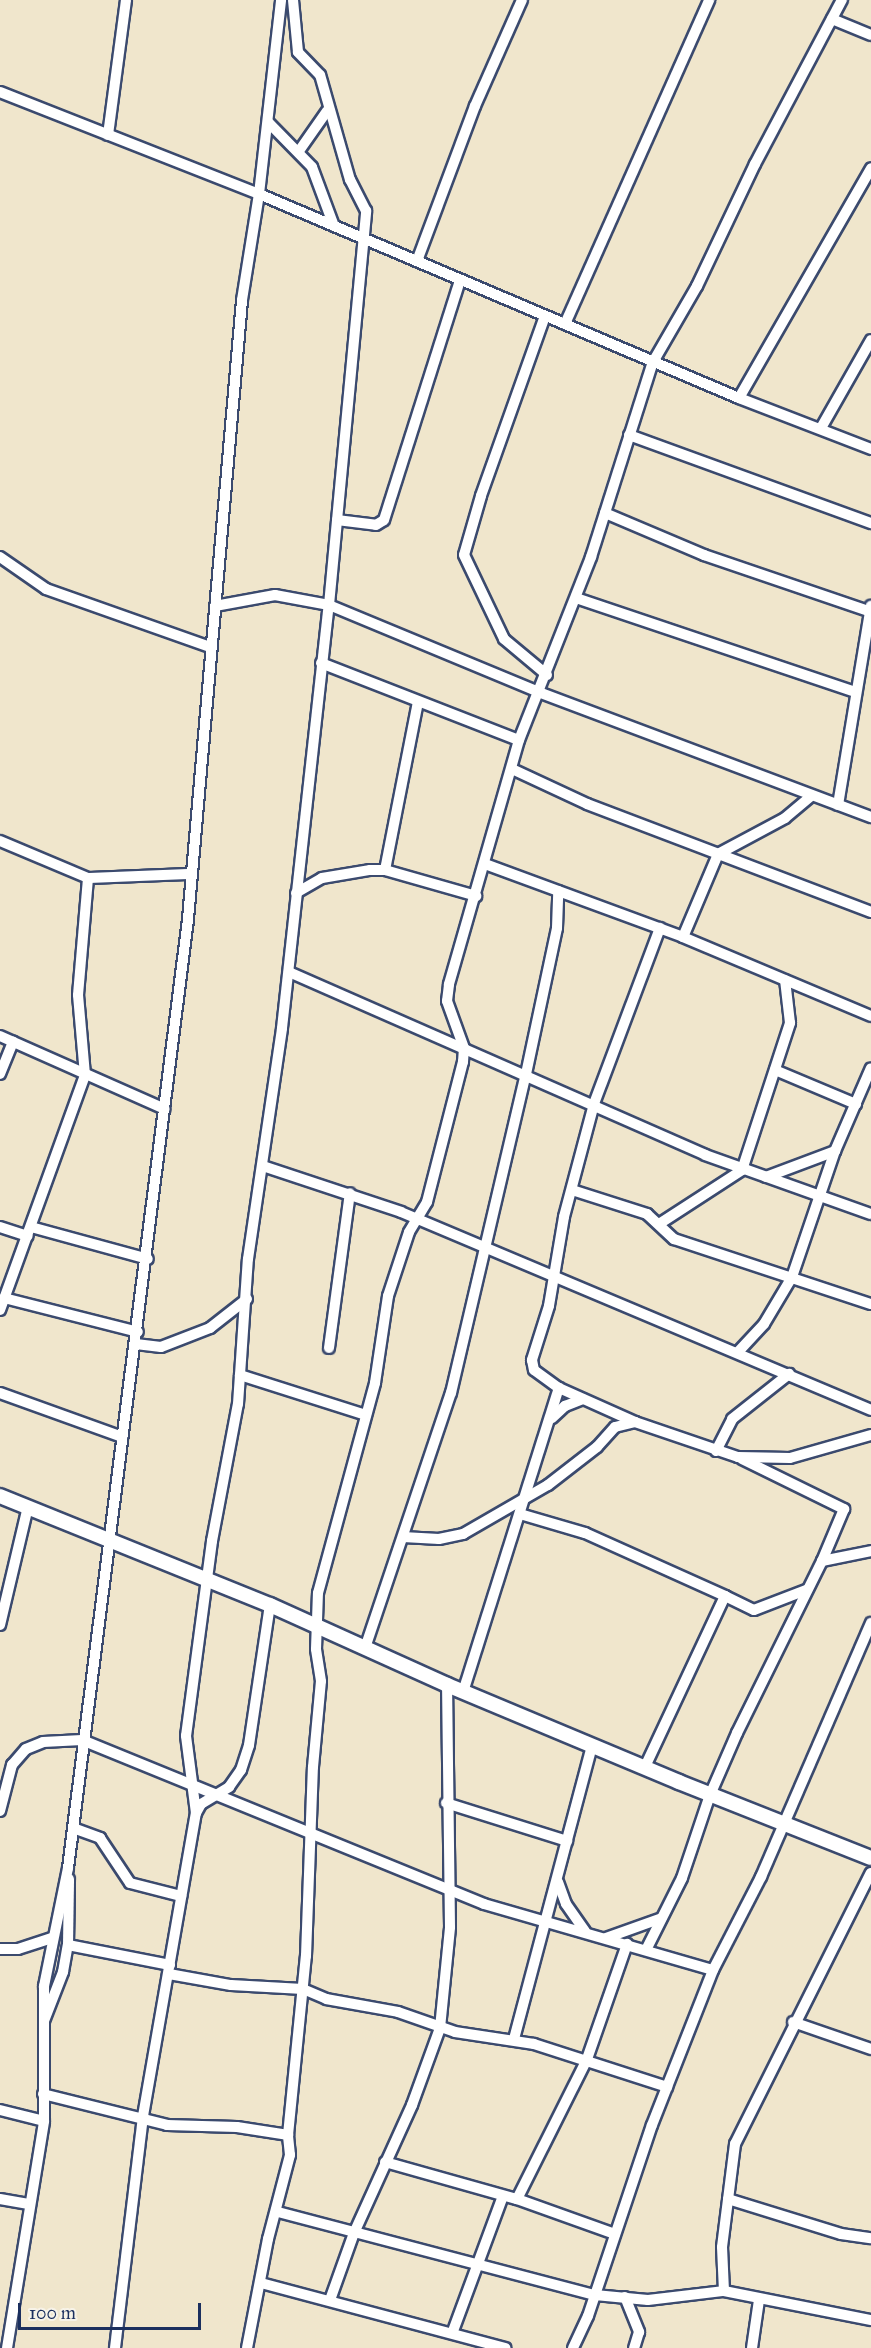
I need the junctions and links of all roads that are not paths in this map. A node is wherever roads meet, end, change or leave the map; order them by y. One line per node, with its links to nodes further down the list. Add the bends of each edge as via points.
1 (126, 0): 12 (street)
2 (281, 0): 11 (street)
3 (293, 0): 10 (street, via 298,52 320,75)
4 (522, 0): 18 (street, via 475,106)
5 (709, 0): 21 (street)
6 (842, 0): 7 (street)
7 (832, 20): 8 (street); 23 (street, via 755,164 697,286)
8 (871, 35)
9 (0, 92): 12 (street)
10 (327, 111): 13 (street); 17 (street, via 350,180 365,205)
11 (268, 122): 13 (street); 15 (street)
12 (108, 135): 15 (street)
13 (298, 151): 16 (street, via 324,190)
14 (871, 168): 24 (street)
15 (259, 194): 16 (street); 34 (street, via 242,300)
16 (334, 226): 17 (street)
17 (363, 238): 18 (street); 29 (street)
18 (417, 261): 19 (street)
19 (460, 280): 20 (street); 29 (street, via 384,520 376,525)
20 (545, 316): 21 (street); 38 (street, via 464,555 504,639)
21 (565, 324): 23 (street)
22 (871, 340): 25 (street)
23 (653, 362): 24 (street); 26 (street)
24 (739, 398): 25 (street)
25 (821, 428): 27 (street)
26 (630, 435): 28 (street); 30 (street)
27 (871, 450)
28 (605, 513): 32 (street); 35 (street, via 704,555)
29 (337, 520): 33 (street)
30 (871, 523)
31 (0, 557): 36 (street, via 46,589)
32 (576, 598): 38 (street); 39 (street)
33 (329, 605): 34 (street, via 275,595); 37 (street); 40 (street)
34 (215, 606): 36 (street)
35 (870, 610): 39 (street)
36 (210, 647): 51 (street)
37 (321, 663): 41 (street); 54 (street)
38 (547, 675): 40 (street)
39 (855, 692): 45 (street)
40 (541, 693): 42 (street); 44 (street)
41 (418, 702): 42 (street); 50 (street)
42 (519, 740): 43 (street)
43 (512, 769): 48 (street, via 587,804); 49 (street)
44 (812, 795): 45 (street); 48 (street, via 785,818)
45 (838, 805): 46 (street)
46 (871, 817)
47 (0, 841): 52 (street)
48 (718, 854): 56 (street); 58 (street)
49 (485, 864): 53 (street); 55 (street)
50 (385, 870): 54 (street, via 345,872 322,878); 55 (street)
51 (189, 874): 52 (street); 73 (street, via 188,919)
52 (88, 878): 69 (street, via 78,995)
53 (558, 891): 57 (street); 68 (street, via 557,928)
54 (296, 893): 59 (street)
55 (476, 896): 64 (street, via 447,1001)
56 (871, 912)
57 (660, 928): 58 (street); 71 (street)
58 (683, 937): 60 (street)
59 (289, 972): 64 (street); 75 (street)
60 (785, 980): 61 (street); 66 (street, via 790,1023)
61 (871, 1016)
62 (0, 1036): 63 (street)
63 (13, 1041): 67 (street); 69 (street)
64 (464, 1048): 68 (street); 82 (street, via 427,1202)
65 (871, 1068): 70 (street)
66 (775, 1070): 72 (street); 76 (street)
67 (0, 1074)
68 (526, 1074): 71 (street); 86 (street)
69 (85, 1076): 73 (street); 85 (street)
70 (867, 1090): 72 (street)
71 (594, 1104): 76 (street, via 651,1133); 78 (street)
72 (856, 1104): 74 (street)
73 (165, 1109): 87 (street)
74 (835, 1151): 77 (street); 80 (street)
75 (263, 1166): 79 (street); 91 (street, via 248,1259)
76 (742, 1170): 77 (street); 83 (street)
77 (765, 1177): 80 (street)
78 (572, 1190): 83 (street, via 647,1214); 88 (street)
79 (350, 1193): 82 (street); 96 (street)
80 (819, 1194): 81 (street); 89 (street)
81 (871, 1214)
82 (415, 1218): 86 (street); 104 (street, via 388,1296 382,1355)
83 (659, 1224): 89 (street, via 674,1239)
84 (0, 1227): 85 (street)
85 (30, 1232): 87 (street); 90 (street)
86 (484, 1249): 88 (street); 115 (street, via 451,1393)
87 (148, 1259): 94 (street)
88 (555, 1276): 97 (street); 100 (street, via 532,1365)
89 (792, 1277): 92 (street); 97 (street, via 764,1324)
90 (4, 1298): 93 (street); 94 (street)
91 (247, 1299): 95 (street, via 210,1328 161,1347); 99 (street)
92 (871, 1304)
93 (0, 1310)
94 (138, 1332): 95 (street)
95 (136, 1344): 108 (street)
96 (329, 1348)
97 (738, 1352): 98 (street)
98 (789, 1374): 103 (street); 109 (street, via 732,1419)
99 (240, 1375): 104 (street); 119 (street, via 232,1446)
100 (559, 1388): 102 (street); 105 (street)
101 (0, 1393): 108 (street)
102 (583, 1399): 105 (street, via 565,1406); 106 (street)
103 (871, 1410)
104 (366, 1415): 125 (street, via 318,1593)
105 (549, 1420): 112 (street)
106 (635, 1422): 109 (street); 112 (street, via 615,1427 574,1466)
107 (871, 1435): 110 (street, via 790,1458)
108 (123, 1437): 116 (street)
109 (716, 1451): 110 (street)
110 (738, 1457): 118 (street, via 844,1509)
111 (0, 1496): 113 (street)
112 (525, 1498): 114 (street); 115 (street, via 463,1534 439,1539)
113 (28, 1507): 116 (street); 124 (street)
114 (520, 1514): 121 (street, via 585,1533); 128 (street)
115 (403, 1537): 126 (street)
116 (107, 1538): 119 (street); 129 (street)
117 (871, 1551): 118 (street)
118 (822, 1561): 120 (street)
119 (206, 1580): 122 (street); 132 (street, via 186,1736)
120 (806, 1590): 121 (street, via 754,1610); 134 (street)
121 (724, 1596): 131 (street)
122 (270, 1605): 125 (street); 133 (street, via 249,1745 236,1780)
123 (871, 1623): 138 (street)
124 (0, 1625)
125 (315, 1625): 126 (street); 140 (street, via 321,1681 313,1767)
126 (365, 1648): 127 (street)
127 (447, 1685): 128 (street); 135 (street)
128 (463, 1692): 130 (street)
129 (82, 1740): 132 (street); 136 (street, via 44,1742 26,1749 12,1765); 139 (street)
130 (592, 1746): 131 (street); 141 (street)
131 (645, 1767): 134 (street)
132 (190, 1787): 133 (street); 137 (street)
133 (215, 1795): 137 (street); 140 (street)
134 (710, 1795): 138 (street); 148 (street, via 682,1878)
135 (446, 1803): 141 (street); 146 (street)
136 (0, 1811)
137 (196, 1813): 147 (street)
138 (784, 1823): 142 (street); 158 (street)
139 (73, 1828): 143 (street); 147 (street, via 104,1842 130,1883)
140 (314, 1832): 146 (street); 159 (street)
141 (567, 1841): 145 (street)
142 (871, 1858)
143 (68, 1868): 151 (street); 154 (street)
144 (871, 1873): 160 (street)
145 (558, 1882): 149 (street); 150 (street, via 566,1904)
146 (447, 1887): 149 (street, via 484,1904); 162 (street, via 450,1936)
147 (181, 1896): 157 (street)
148 (662, 1918): 152 (street); 156 (street)
149 (543, 1921): 150 (street); 163 (street)
150 (585, 1931): 152 (street)
151 (52, 1938): 155 (street, via 18,1949); 161 (street)
152 (606, 1938): 153 (street)
153 (627, 1944): 156 (street); 165 (street)
154 (68, 1946): 157 (street); 161 (street, via 55,1997)
155 (0, 1949)
156 (646, 1950): 158 (street)
157 (170, 1970): 159 (street, via 231,1985); 169 (street)
158 (713, 1970): 166 (street)
159 (303, 1989): 162 (street, via 326,1999 398,2012); 171 (street)
160 (794, 2022): 164 (street); 176 (street, via 735,2144)
161 (42, 2027): 167 (street)
162 (440, 2028): 163 (street); 172 (street, via 412,2105)
163 (514, 2039): 165 (street)
164 (871, 2049)
165 (587, 2059): 166 (street); 175 (street)
166 (667, 2087): 180 (street)
167 (43, 2094): 169 (street); 170 (street)
168 (0, 2110): 170 (street)
169 (143, 2116): 171 (street, via 166,2125 237,2127); 192 (street)
170 (44, 2121): 177 (street)
171 (288, 2135): 178 (street, via 288,2175)
172 (385, 2162): 173 (street); 179 (street)
173 (504, 2196): 175 (street); 182 (street)
174 (0, 2199): 177 (street)
175 (517, 2199): 180 (street)
176 (728, 2199): 181 (street, via 840,2234); 184 (street, via 722,2257)
177 (29, 2204): 191 (street)
178 (278, 2212): 179 (street); 183 (street, via 268,2239)
179 (354, 2233): 182 (street); 187 (street)
180 (615, 2234): 185 (street)
181 (871, 2238)
182 (476, 2263): 185 (street); 190 (street)
183 (261, 2283): 187 (street); 193 (street)
184 (724, 2291): 186 (street, via 648,2300); 188 (street)
185 (595, 2295): 186 (street); 195 (street)
186 (625, 2298): 196 (street, via 639,2332)
187 (330, 2300): 190 (street)
188 (759, 2300): 189 (street); 197 (street)
189 (871, 2320)
190 (453, 2331): 194 (street)
191 (7, 2348)
192 (115, 2348)
193 (247, 2348)
194 (506, 2348)
195 (573, 2348)
196 (634, 2348)
197 (752, 2348)

